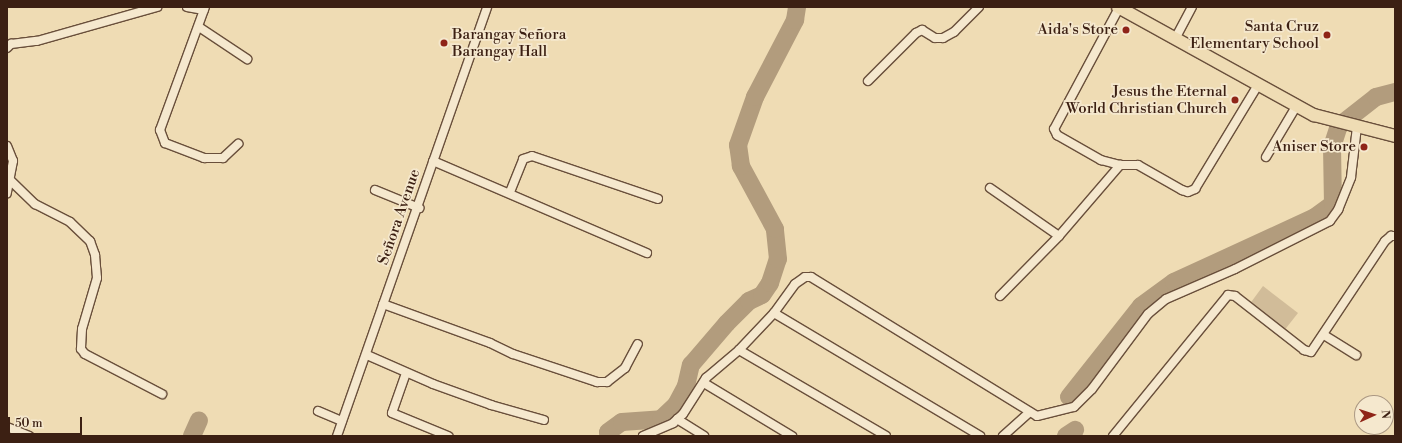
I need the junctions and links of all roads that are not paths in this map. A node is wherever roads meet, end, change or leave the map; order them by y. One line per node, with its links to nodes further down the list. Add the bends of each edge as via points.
1 (157, 7): 10 (street, via 37,41 11,44)
2 (187, 7): 7 (street)
3 (487, 7): 20 (street, Señora Avenue)
4 (979, 7): 12 (street, via 954,32 943,38 935,38 922,30 916,33)
5 (1118, 7): 9 (main road); 21 (street, via 1054,130 1057,135 1101,160)
6 (1192, 7): 9 (street)
7 (205, 9): 8 (street)
8 (199, 27): 11 (street); 17 (street, via 160,130 165,143 204,158 223,158)
9 (1175, 39): 13 (main road)
10 (7, 48)
11 (247, 58)
12 (868, 81)
13 (1258, 85): 14 (main road); 21 (street, via 1195,189 1188,192 1182,190 1138,165)
14 (1297, 105): 15 (main road, via 1324,118); 19 (street)
15 (1354, 126): 16 (main road); 44 (street, via 1351,176 1338,210 1330,221 1235,269 1166,299 1148,314 1092,389 1074,407 1037,416)
16 (1395, 136)
17 (238, 144)
18 (7, 146): 22 (street, via 13,161)
19 (1266, 157)
20 (433, 161): 25 (street); 28 (street, Señora Avenue)
21 (1120, 165): 29 (street)
22 (10, 180): 26 (street); 42 (street, via 35,204 70,222 90,241 95,255 97,278 82,329 81,349 85,354)
23 (990, 188): 29 (street)
24 (375, 190): 28 (street)
25 (510, 192): 27 (street, via 523,159 532,156); 31 (street)
26 (7, 193)
27 (658, 199)
28 (419, 208): 33 (street, Señora Avenue)
29 (1059, 236): 32 (street)
30 (1395, 236): 35 (street, via 1385,241)
31 (647, 253)
32 (1000, 296)
33 (383, 304): 36 (street, via 490,343 513,354 597,382 607,382 626,368); 38 (street, Señora Avenue)
34 (774, 313): 37 (street); 44 (street, via 795,284 805,277 812,278); 56 (street)
35 (1324, 335): 39 (street); 58 (street, via 1311,352 1304,350 1235,296 1228,295)
36 (638, 344)
37 (739, 350): 41 (street); 55 (street)
38 (367, 355): 40 (street); 47 (street, Señora Avenue)
39 (1356, 355)
40 (406, 373): 46 (street, via 491,405); 51 (street, via 392,413)
41 (704, 383): 45 (street, via 692,403); 54 (street)
42 (162, 394)
43 (318, 411): 47 (street)
44 (1030, 412): 57 (street)
45 (677, 419): 52 (street); 53 (street)
46 (544, 420)
47 (342, 421): 50 (street, Señora Avenue)
48 (7, 427): 49 (street)
49 (29, 436)
50 (337, 436)
51 (448, 436)
52 (643, 436)
53 (704, 436)
54 (792, 436)
55 (886, 436)
56 (980, 436)
57 (1003, 436)
58 (1113, 436)

